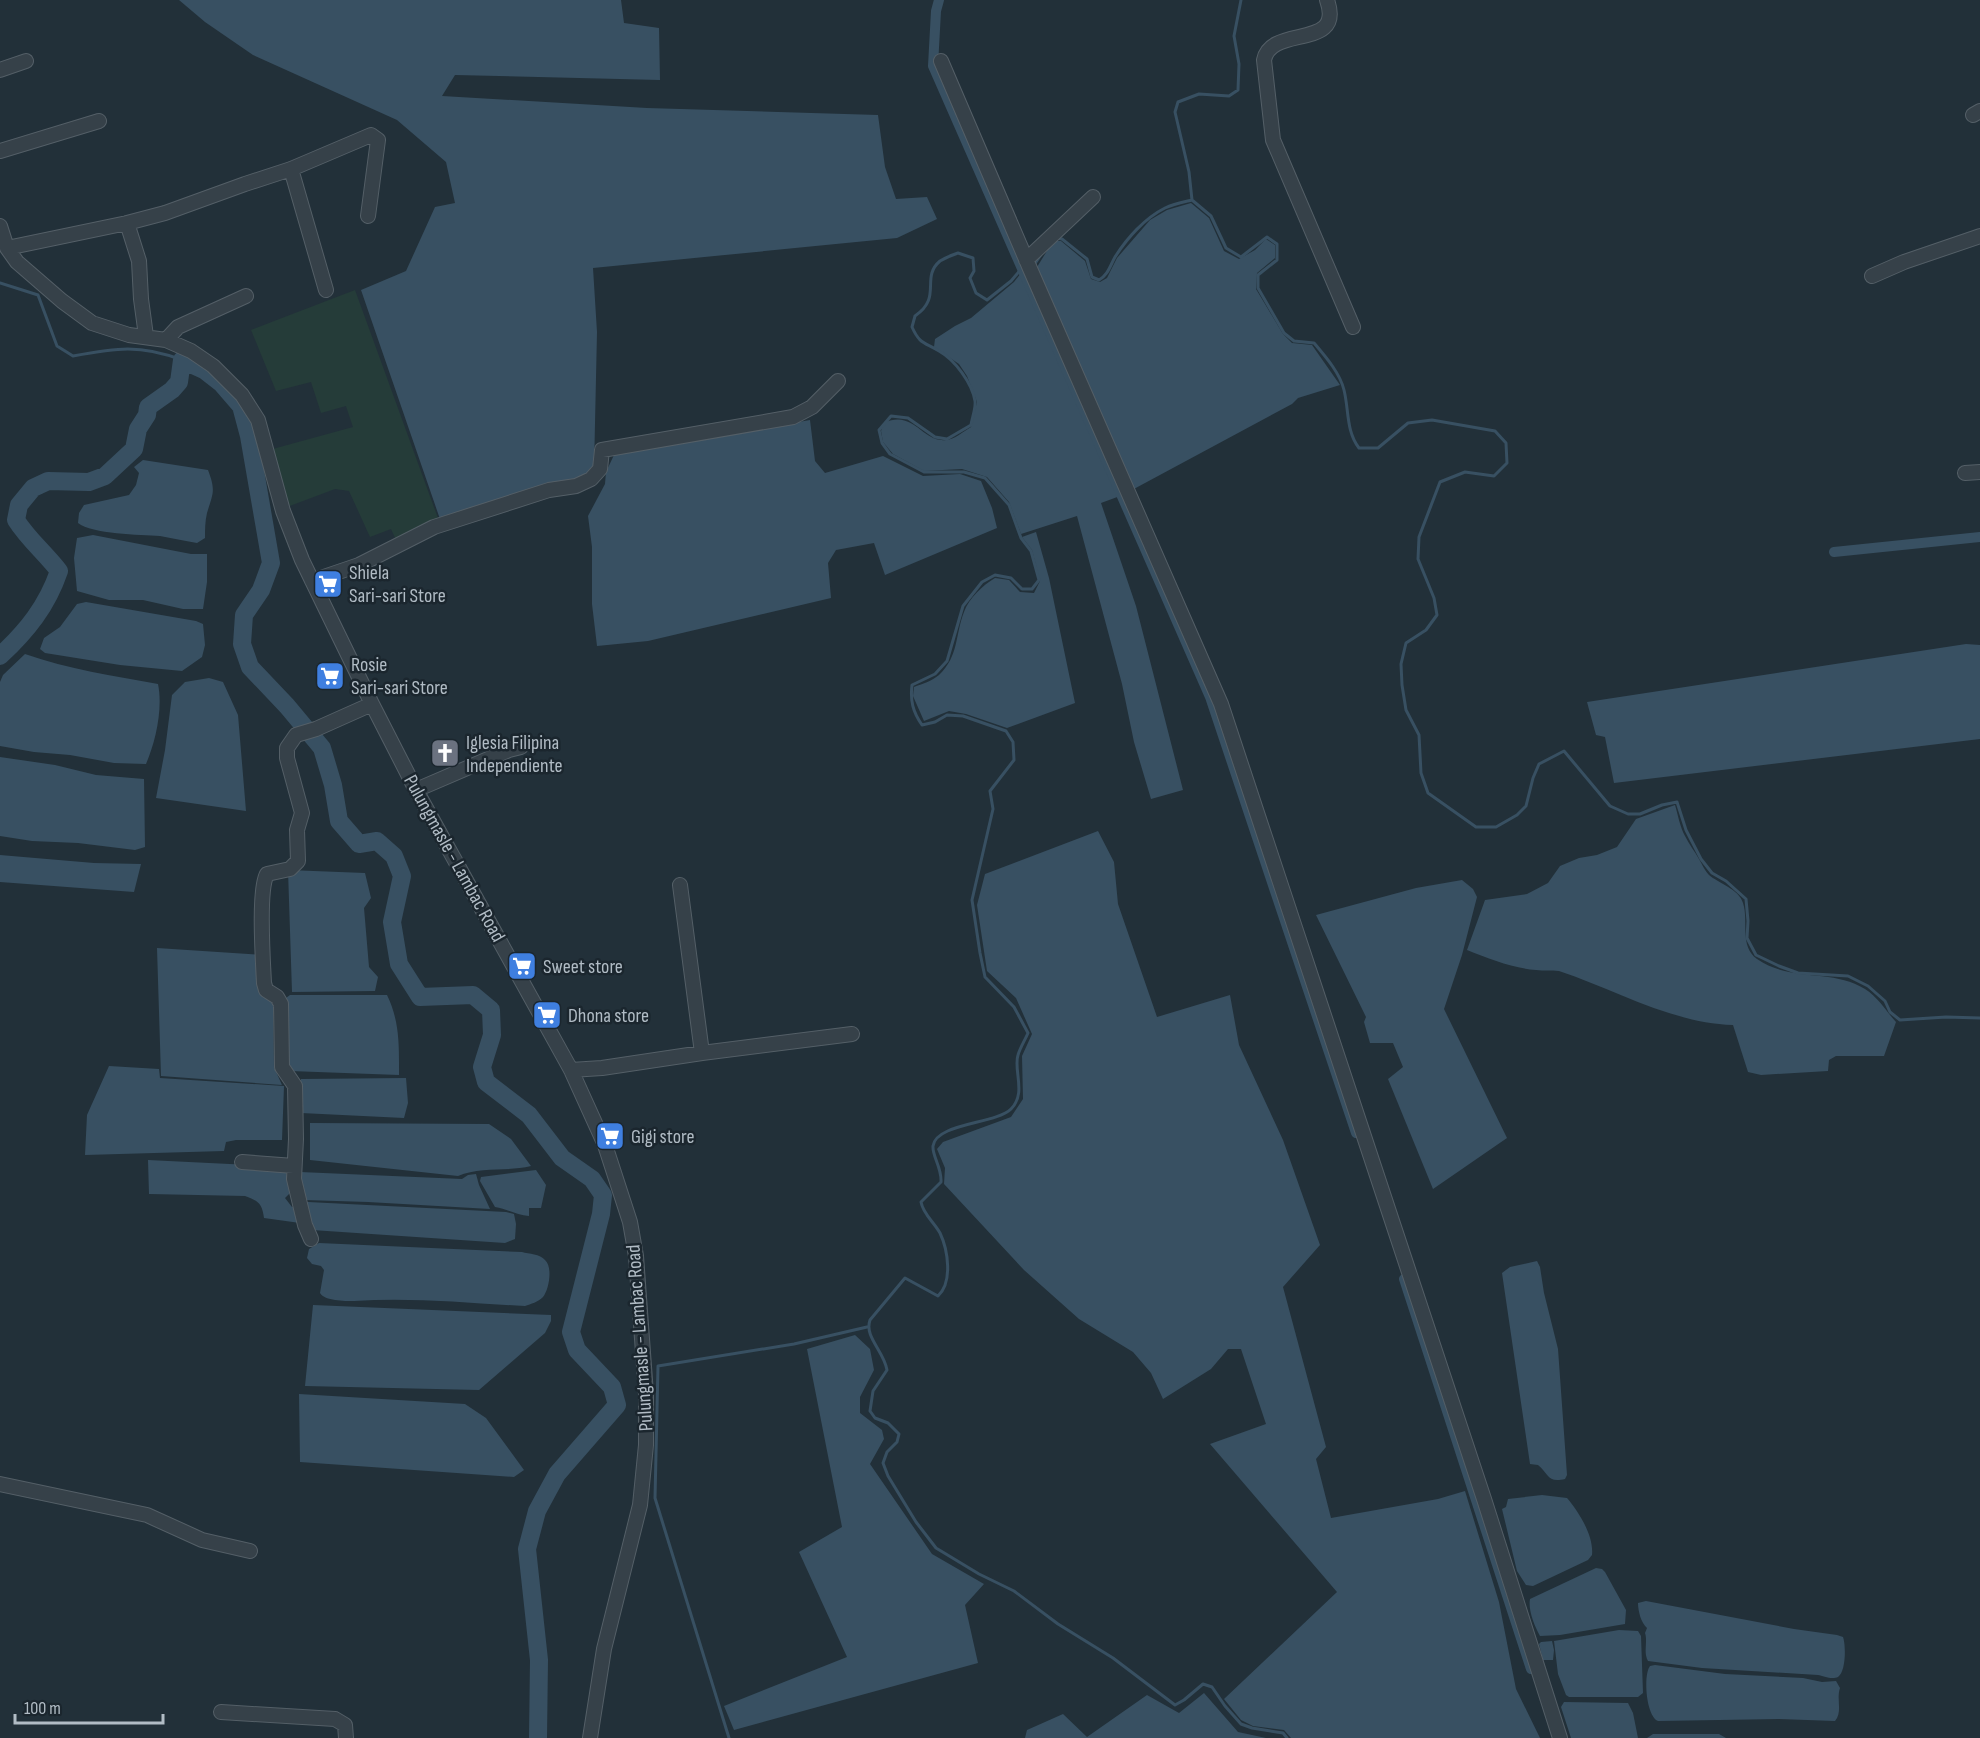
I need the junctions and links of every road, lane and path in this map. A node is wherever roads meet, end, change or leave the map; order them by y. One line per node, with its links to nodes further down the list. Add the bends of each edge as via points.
1 (1327, 0): 18 (street, via 1331,12 1323,28 1275,44 1268,48 1264,60 1273,140)
2 (26, 61): 4 (street)
3 (941, 61): 14 (street)
4 (0, 70)
5 (99, 122): 6 (street)
6 (0, 152)
7 (291, 169): 9 (street, via 366,135 375,136 378,145); 10 (street); 16 (street)
8 (1093, 197): 14 (street)
9 (368, 216)
10 (127, 223): 13 (street); 19 (street, via 139,261)
11 (0, 226): 13 (street, Pulungmasle - Lambac Road)
12 (1980, 236): 15 (street)
13 (7, 248): 19 (street, Pulungmasle - Lambac Road, via 17,262 92,323)
14 (1028, 266): 40 (street, via 1221,704)
15 (1872, 276)
16 (326, 290)
17 (246, 296): 20 (street, via 178,327)
18 (1353, 327)
19 (146, 336): 20 (street, Pulungmasle - Lambac Road)
20 (166, 340): 24 (street, Pulungmasle - Lambac Road, via 213,366 242,395 258,420 283,511)
21 (838, 381): 24 (street, via 812,407 793,417 602,450 600,469 576,486 549,490 434,527 358,565)
22 (1980, 472): 23 (street)
23 (1965, 473)
24 (312, 581): 25 (street, Pulungmasle - Lambac Road)
25 (372, 704): 27 (street, Pulungmasle - Lambac Road); 33 (street, via 296,735 287,748 302,813 297,830 298,861 290,869 265,876 265,987 279,1000 282,1067 295,1086)
26 (521, 747): 27 (street)
27 (416, 790): 31 (street, Pulungmasle - Lambac Road)
28 (681, 885): 30 (street)
29 (852, 1034): 30 (street)
30 (702, 1053): 31 (street)
31 (571, 1070): 39 (street, Pulungmasle - Lambac Road, via 605,1145 630,1222 646,1394 640,1504 604,1649)
32 (242, 1162): 33 (street)
33 (294, 1167): 34 (street, via 297,1197)
34 (311, 1239)
35 (0, 1484): 36 (street, via 147,1515 202,1540)
36 (250, 1551)
37 (221, 1712): 38 (street, via 335,1719 345,1725)
38 (346, 1738)
39 (590, 1738)
40 (1560, 1738)

